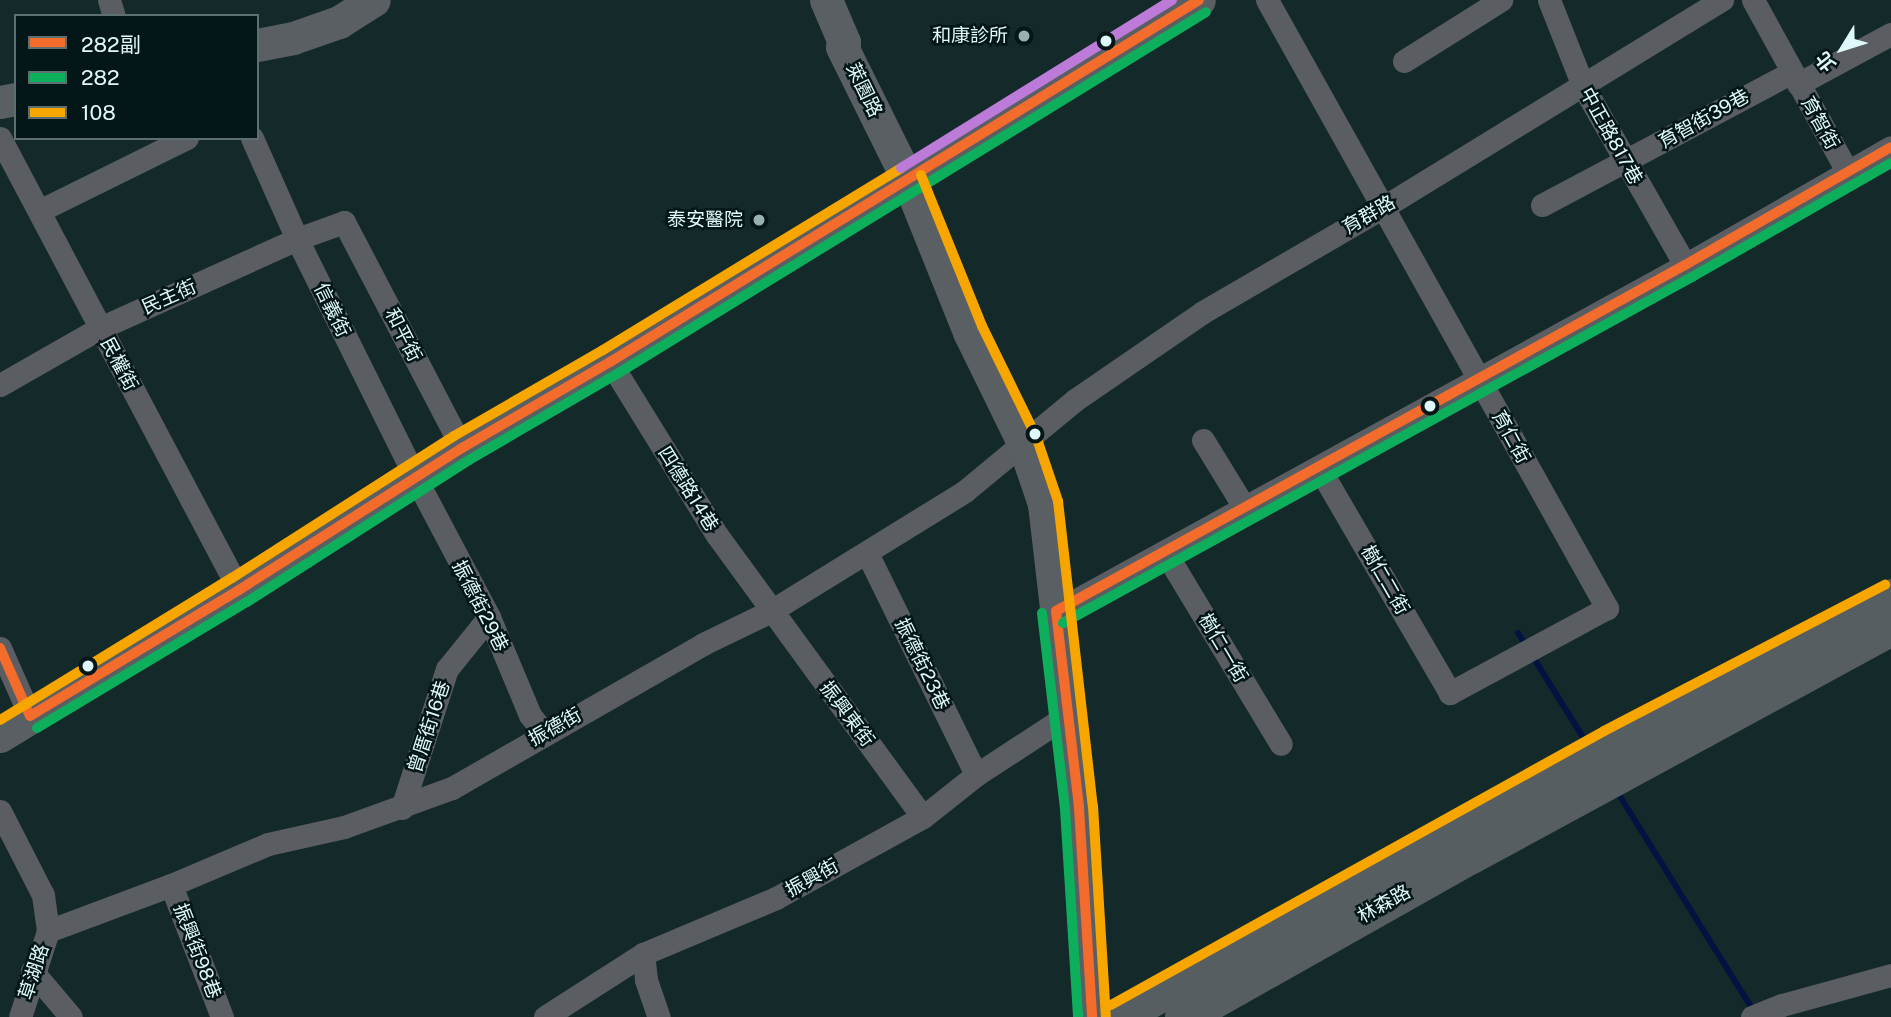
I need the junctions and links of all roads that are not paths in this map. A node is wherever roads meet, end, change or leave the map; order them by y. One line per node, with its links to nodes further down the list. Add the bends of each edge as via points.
1 (374, 0): 10 (street, via 340,22)
2 (826, 0): 20 (street, 萊園路, via 844,42 842,47)
3 (1199, 0): 20 (street)
4 (1267, 0): 22 (street, 育仁街)
5 (1501, 0): 11 (street)
6 (1549, 0): 13 (street, 中正路817巷)
7 (1722, 0): 13 (street, 育群路)
8 (1753, 0): 12 (street, 育智街)
9 (1891, 34): 12 (street, 育智街39巷)
10 (259, 45)
11 (1404, 61)
12 (1795, 78): 18 (street, 育智街39巷); 19 (street, 育智街)
13 (1583, 86): 18 (street, 中正路817巷); 22 (street, 育群路)
14 (0, 138): 23 (street, 民權街)
15 (183, 140): 23 (street)
16 (253, 140): 25 (street, 信義街)
17 (1891, 147): 19 (street)
18 (1624, 162): 21 (street, 育智街39巷); 26 (street, 中正路817巷)
19 (1848, 173): 26 (street)
20 (908, 180): 28 (street); 32 (street, 萊園路, via 969,332)
21 (1542, 205)
22 (1382, 208): 29 (street, 育仁街); 32 (street, 育群路, via 1203,312 1075,400)
23 (39, 211): 27 (street, 民權街)
24 (344, 222): 25 (street, 民主街); 33 (street, 和平街)
25 (297, 239): 27 (street, 民主街); 35 (street, 信義街)
26 (1685, 265): 29 (street)
27 (100, 328): 30 (street, 民主街); 39 (street, 民權街)
28 (610, 362): 33 (street); 41 (street, 四德路14巷, via 681,480)
29 (1479, 379): 34 (street); 46 (street, 育仁街, via 1607,608)
30 (0, 385)
31 (1203, 440): 36 (street)
32 (1023, 442): 38 (street, 振德街, via 965,491); 42 (street, 萊園路, via 1044,505)
33 (462, 448): 35 (street)
34 (1319, 468): 36 (street); 46 (street, 樹仁二街)
35 (416, 479): 39 (street); 43 (street, 振德街29巷)
36 (1244, 508): 37 (street)
37 (1166, 552): 42 (street); 51 (street, 樹仁一街)
38 (867, 553): 41 (street, 振德街); 53 (street, 振德街23巷)
39 (239, 590): 47 (street)
40 (1891, 597): 52 (main road)
41 (771, 611): 49 (street, 振德街); 57 (street, 振興東街)
42 (1056, 611): 48 (street, 萊園路)
43 (489, 617): 49 (street, 振德街29巷, via 530,715); 55 (street, 曾厝街16巷, via 447,669)
44 (1891, 627): 52 (main road)
45 (0, 648): 47 (street)
46 (1450, 693)
47 (30, 716): 50 (street)
48 (1066, 716): 53 (street, 振興街); 68 (street, 萊園路, via 1082,850)
49 (544, 733): 55 (street, 振德街, via 452,788)
50 (0, 736)
51 (1281, 744)
52 (1620, 756): 54 (main road)
53 (976, 775): 57 (street, 振興街)
54 (1578, 780): 69 (main road, 林森路); 70 (main road, 林森路)
55 (402, 808): 58 (street, 振德街, via 268,844)
56 (0, 811): 59 (street, 草湖路, via 43,895)
57 (923, 817): 60 (street, 振興街, via 776,898)
58 (171, 885): 59 (street, 振德街); 65 (street, 振興街98巷)
59 (48, 931): 61 (street, 草湖路)
60 (643, 954): 66 (street, 振興街); 67 (street)
61 (33, 971): 63 (street, 草湖路); 64 (street)
62 (1891, 975): 71 (street, via 1782,1004)
63 (20, 1017)
64 (71, 1017)
65 (222, 1017)
66 (545, 1017)
67 (659, 1017)
68 (1092, 1017)
69 (1118, 1017)
70 (1183, 1017)
71 (1752, 1017)

